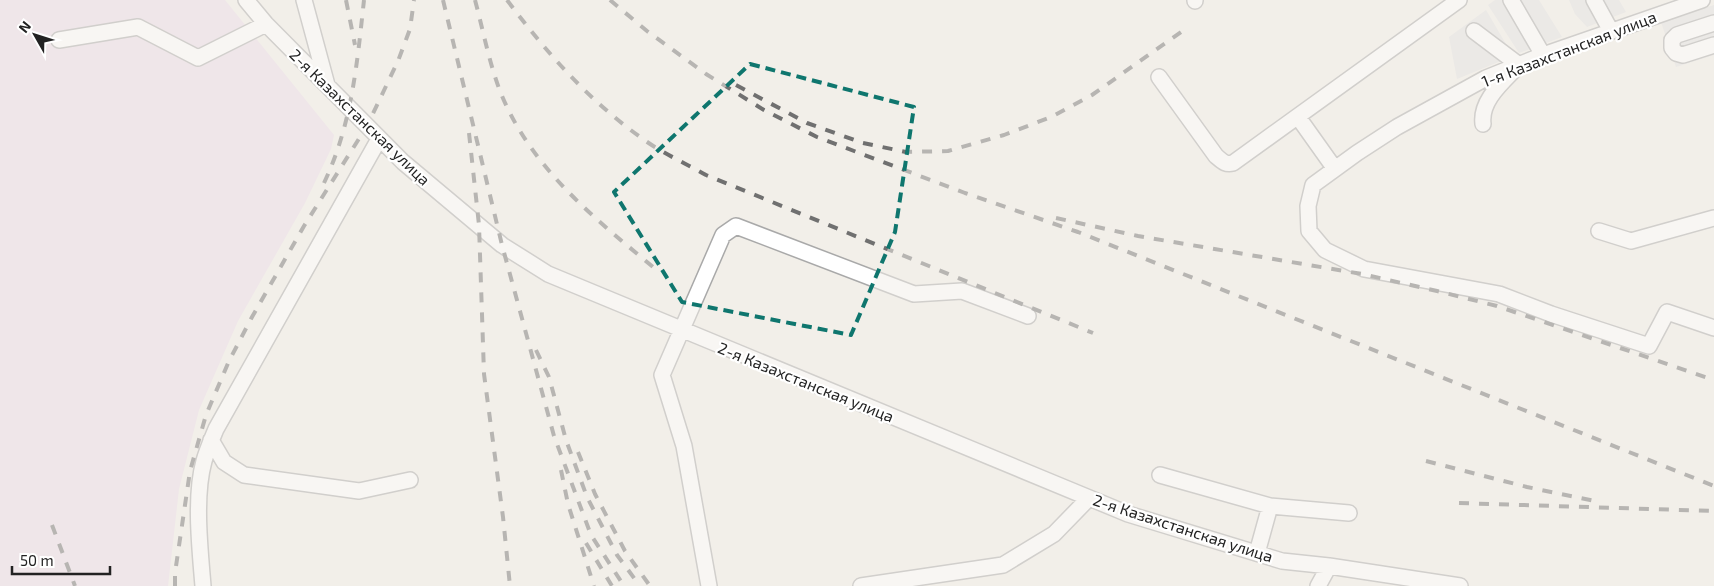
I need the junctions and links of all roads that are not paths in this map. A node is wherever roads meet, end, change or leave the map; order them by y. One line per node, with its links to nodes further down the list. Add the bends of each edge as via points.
1 (246, 0): 7 (street, 2-я Казахстанская улица)
2 (304, 0): 16 (street)
3 (1459, 0): 17 (street)
4 (1511, 0): 13 (street)
5 (1594, 0): 10 (street)
6 (1702, 0): 10 (street, 1-я Казахстанская улица)
7 (266, 24): 11 (street, via 198,58 138,28); 16 (street, 2-я Казахстанская улица)
8 (1714, 24): 12 (street, via 1677,35 1672,40 1672,48 1683,55)
9 (1474, 31): 14 (street)
10 (1611, 31): 13 (street, 1-я Казахстанская улица)
11 (59, 40)
12 (1714, 45)
13 (1543, 56): 14 (street, 1-я Казахстанская улица)
14 (1518, 65): 18 (street, via 1486,104); 20 (street, 1-я Казахстанская улица, via 1486,78 1397,127)
15 (1159, 77): 17 (street, via 1216,156 1228,164 1234,163)
16 (327, 86): 19 (street, 2-я Казахстанская улица)
17 (1298, 117): 20 (street)
18 (1483, 124)
19 (379, 139): 25 (street, 2-я Казахстанская улица, via 496,240 548,274); 26 (street)
20 (1335, 169): 24 (street, 1-я Казахстанская улица, via 1313,186 1308,206 1309,231 1325,250 1364,269 1499,294 1649,346 1667,312)
21 (1714, 218): 22 (street, via 1632,241)
22 (1599, 231)
23 (1028, 316): 25 (street, via 962,291 914,294 736,226 723,235)
24 (1714, 328)
25 (681, 330): 29 (street, 2-я Казахстанская улица); 35 (street, via 662,375 684,446)
26 (212, 440): 28 (street, via 224,462 244,475 359,491); 34 (street, via 203,462 200,493)
27 (1160, 475): 30 (street)
28 (410, 480)
29 (1089, 498): 32 (street, 2-я Казахстанская улица, via 1128,514); 36 (street, via 1054,534 1003,566)
30 (1270, 506): 31 (street); 32 (street)
31 (1349, 513)
32 (1257, 553): 33 (street, 2-я Казахстанская улица, via 1282,561)
33 (1329, 566): 37 (street); 38 (street, 2-я Казахстанская улица)
34 (203, 586)
35 (709, 586)
36 (861, 586)
37 (1318, 586)
38 (1460, 586)

